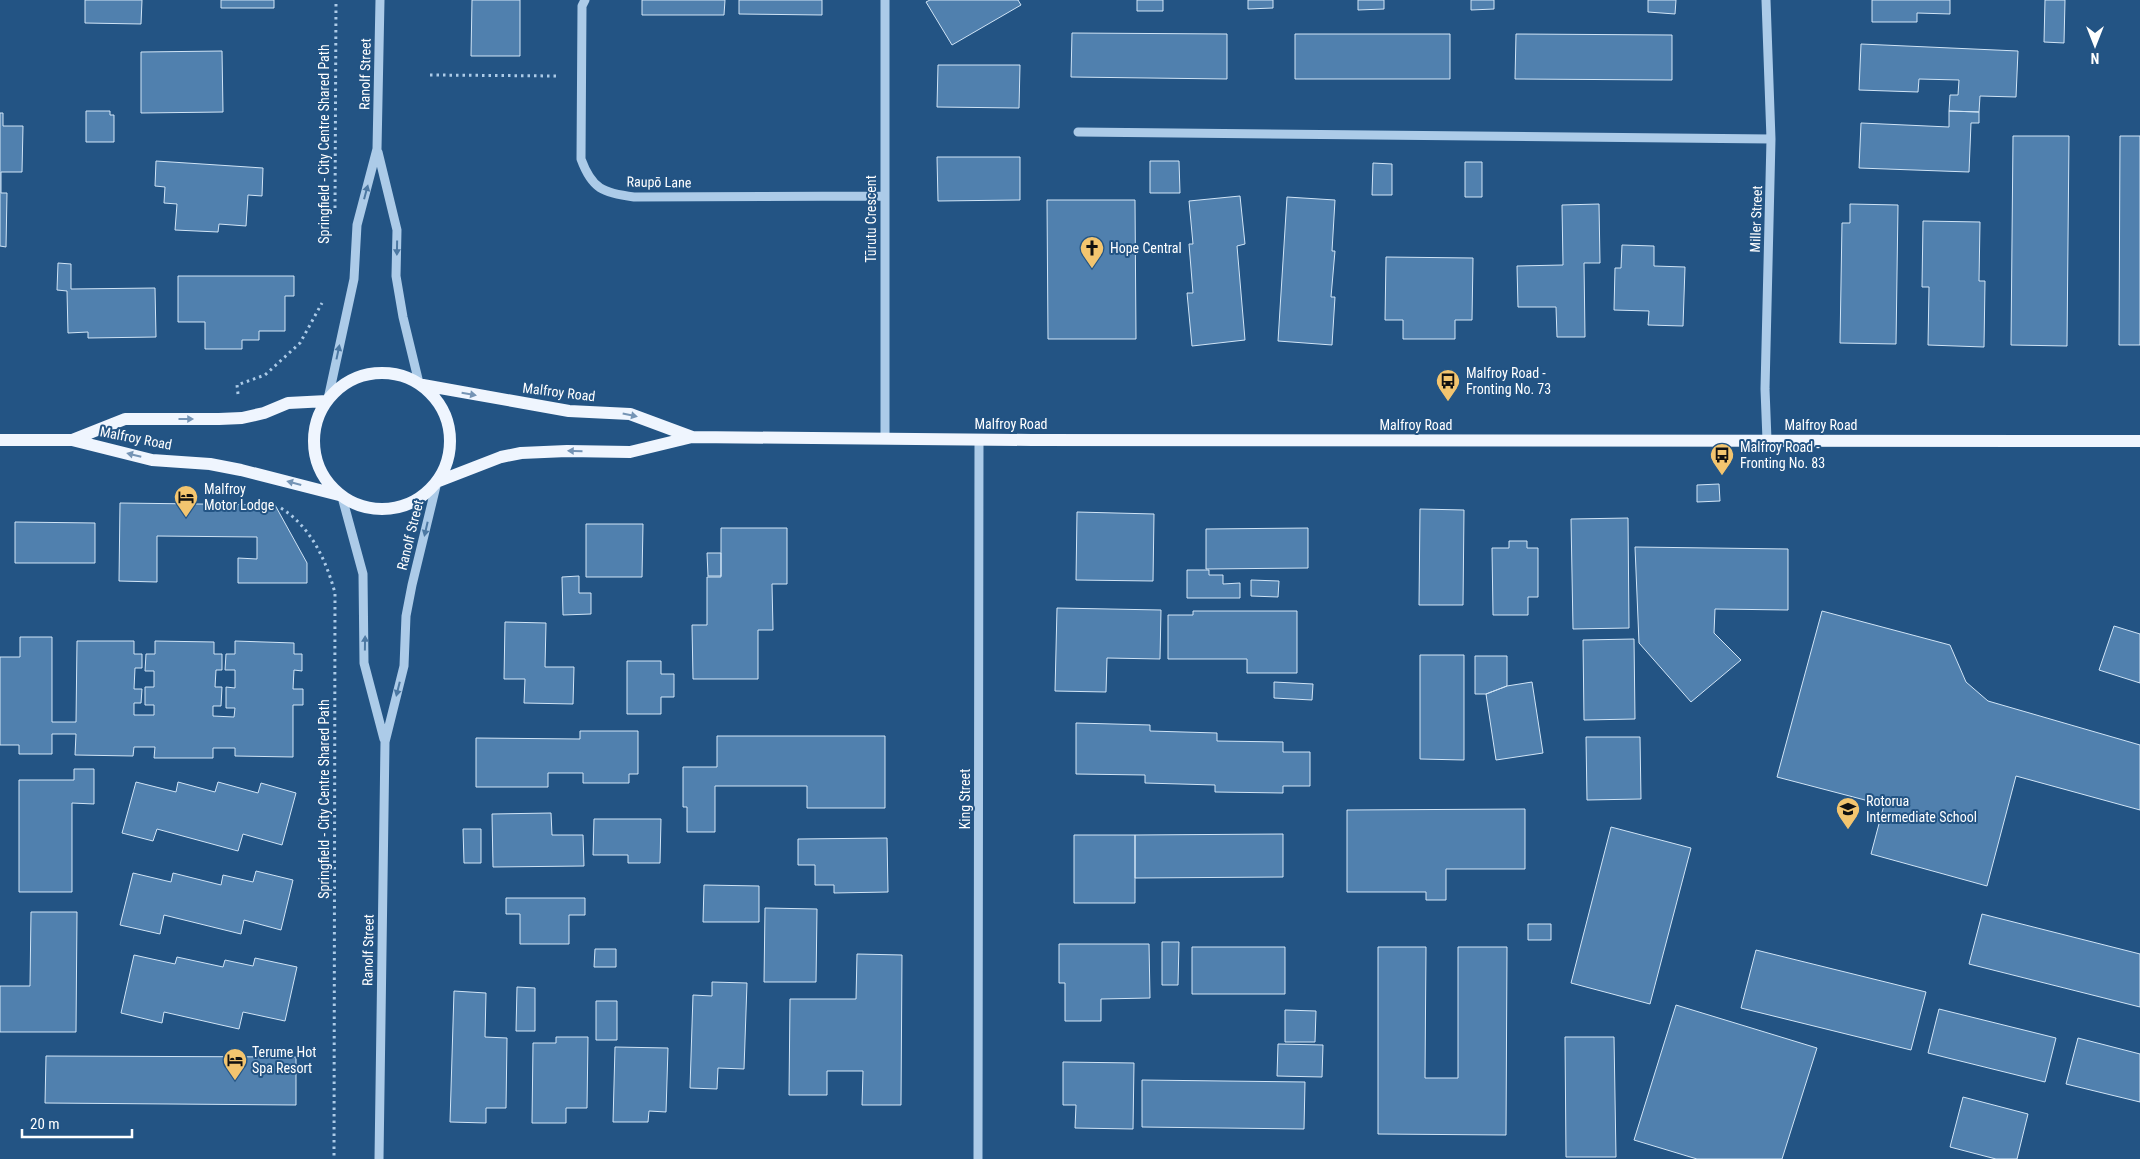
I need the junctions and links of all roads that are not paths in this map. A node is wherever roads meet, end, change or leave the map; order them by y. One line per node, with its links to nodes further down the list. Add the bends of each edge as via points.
1 (380, 0): 7 (street, Ranolf Street)
2 (585, 0): 8 (street, Raupō Lane, via 582,6 581,159 597,188 634,197)
3 (885, 0): 8 (street, Tūrutu Crescent)
4 (1766, 0): 6 (street, Miller Street)
5 (1078, 132): 6 (street)
6 (1771, 139): 16 (street, Miller Street)
7 (377, 149): 9 (street, Ranolf Street, one-way to 9, via 397,230 396,276); 10 (street, Ranolf Street, one-way to 7, via 354,279 357,226)
8 (884, 196): 12 (street, Tūrutu Crescent)
9 (420, 384): 10 (main road, via 387,373 370,374 347,383); 11 (main road, Malfroy Road, one-way to 11, via 569,411 630,414); 18 (main road, via 434,397 450,429 447,464)
10 (327, 400): 15 (main road, Malfroy Road, one-way to 10, via 125,419 242,418 288,403); 19 (main road, via 317,420 313,441 317,462 326,480)
11 (692, 436): 12 (main road, Malfroy Road); 18 (main road, Malfroy Road, one-way to 18, via 630,452 521,453 501,457)
12 (885, 438): 13 (main road, Malfroy Road)
13 (979, 439): 16 (main road, Malfroy Road); 22 (street, King Street)
14 (0, 440): 15 (main road, Malfroy Road)
15 (72, 440): 19 (main road, Malfroy Road, one-way to 15, via 241,470 210,464 152,460)
16 (1767, 440): 17 (main road, Malfroy Road)
17 (2140, 441)
18 (438, 481): 19 (main road, via 425,495 393,509 358,506); 20 (street, Ranolf Street, one-way to 20, via 412,585 406,616 404,666)
19 (342, 496): 20 (street, Ranolf Street, one-way to 19, via 364,664 364,574)
20 (385, 742): 21 (street, Ranolf Street)
21 (379, 1159)
22 (978, 1159)

